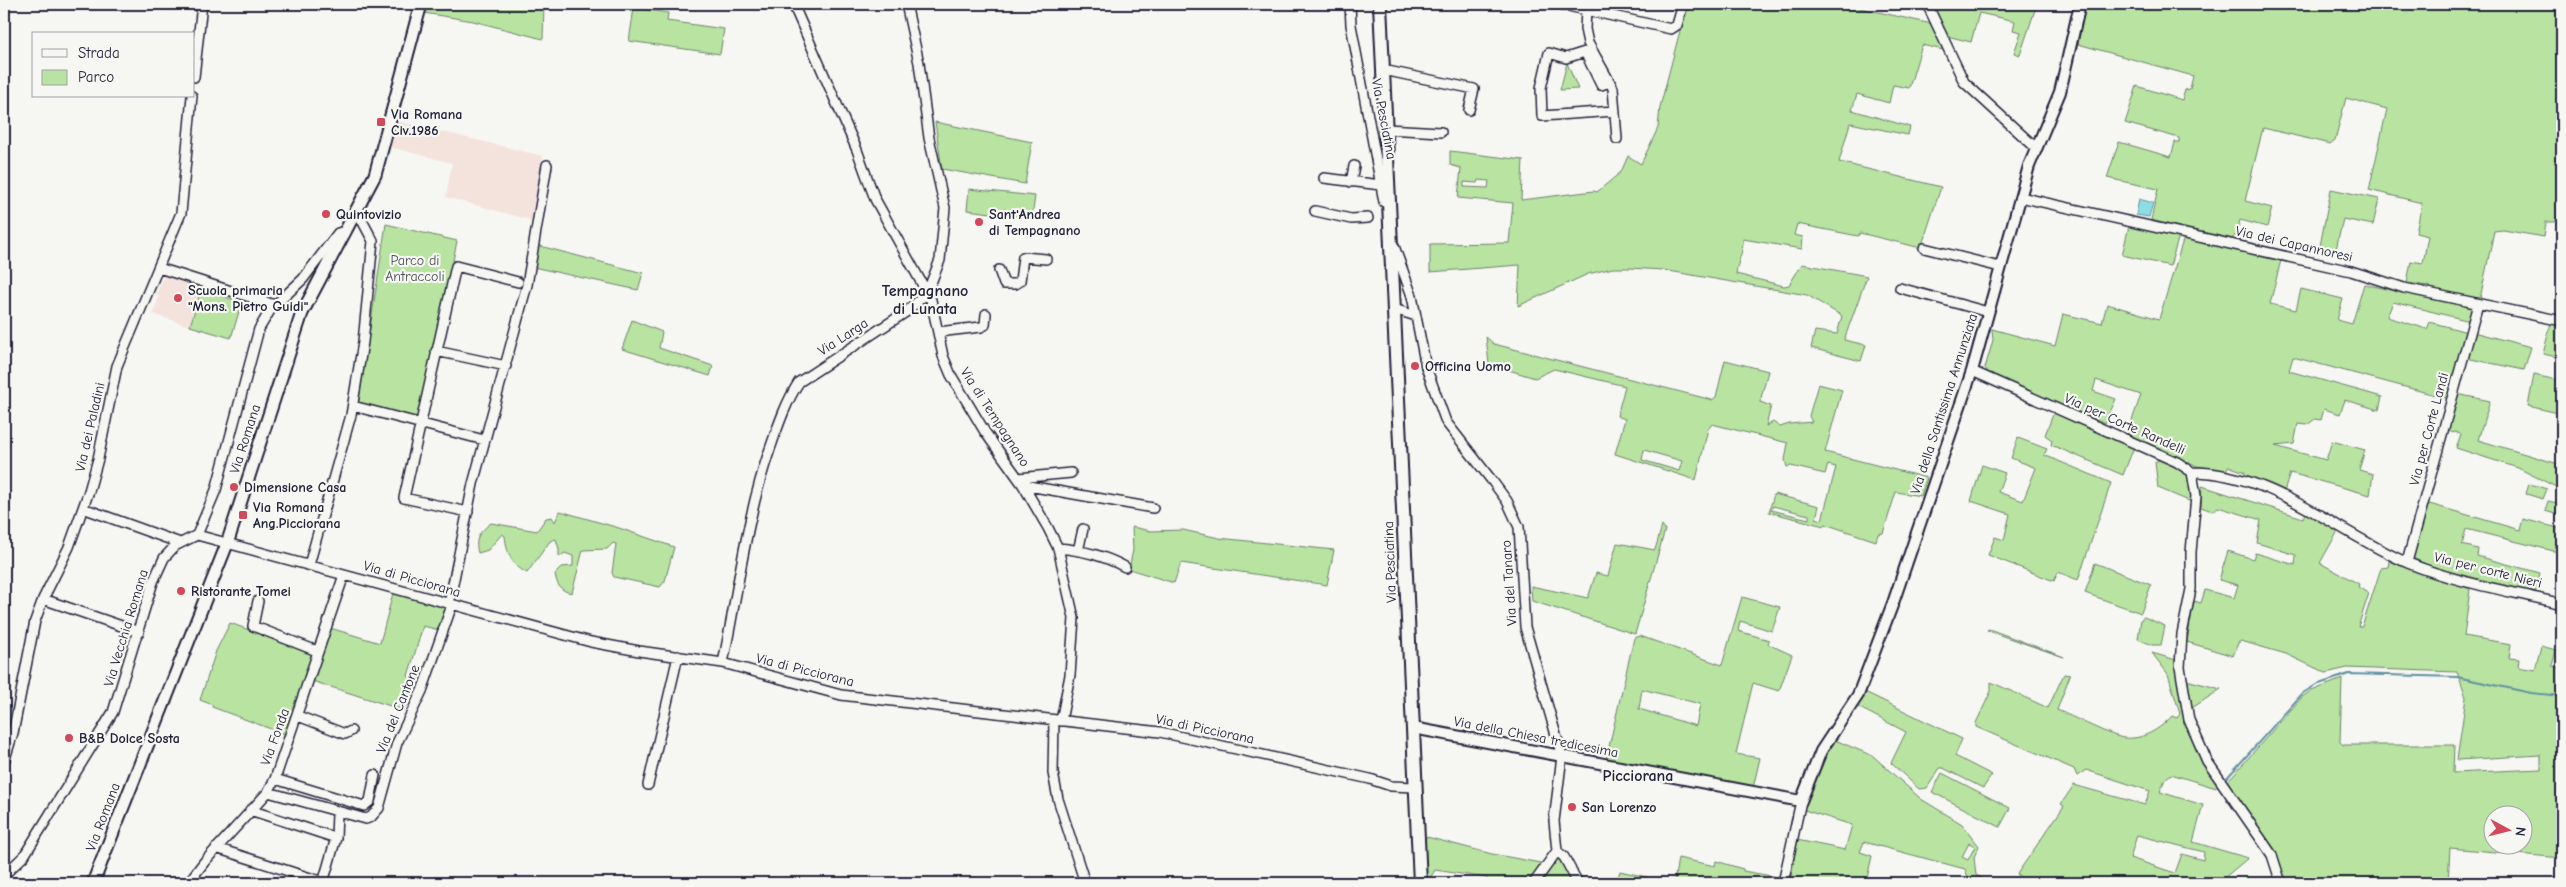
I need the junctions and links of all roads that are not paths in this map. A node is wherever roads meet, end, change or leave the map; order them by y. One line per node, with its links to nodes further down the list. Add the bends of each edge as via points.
1 (202, 4): 12 (street)
2 (421, 4): 29 (main road, Via Romana, via 381,157)
3 (793, 4): 42 (street, via 854,141 875,199)
4 (906, 4): 42 (street, via 944,208 940,260)
5 (1350, 4): 26 (street, Via Pesciatina, via 1351,25)
6 (1380, 4): 13 (main road, Via Pesciatina)
7 (1559, 4): 11 (street)
8 (1683, 4): 11 (street, via 1677,25 1671,29)
9 (1927, 4): 21 (street, via 1964,82)
10 (2080, 4): 21 (street, Via della Santissima Annunziata, via 2060,92)
11 (1587, 7): 14 (street, via 1585,29 1588,43)
12 (195, 68)
13 (1383, 70): 16 (street, via 1474,89); 18 (main road, Via Pesciatina)
14 (1610, 82): 17 (street); 17 (street, via 1601,85 1585,52 1566,58 1548,53 1540,88 1542,116)
15 (192, 98): 36 (street, Via dei Paladini, via 182,207)
16 (1469, 110)
17 (1615, 111): 20 (street)
18 (1386, 129): 19 (street); 32 (main road, Via Pesciatina)
19 (1441, 132)
20 (1617, 139)
21 (2035, 147): 27 (street, Via della Santissima Annunziata)
22 (546, 165): 52 (street, via 528,285)
23 (1354, 166): 25 (street)
24 (1324, 178): 25 (street)
25 (1351, 182): 26 (street)
26 (1381, 184): 32 (street, Via Pesciatina)
27 (2020, 197): 35 (street, Via della Santissima Annunziata); 43 (street, Via dei Capannoresi, via 2351,271 2391,285)
28 (1315, 211): 30 (street, via 1351,219)
29 (357, 212): 31 (main road, Via Romana); 54 (street, via 371,235 373,255)
30 (1368, 218)
31 (346, 230): 38 (street, via 338,233); 39 (main road, Via Romana)
32 (1391, 239): 45 (main road, Via Pesciatina); 48 (street, Via del Tanaro)
33 (1924, 248): 35 (street)
34 (1046, 259): 37 (street, via 1024,257 1020,281 1015,284 1004,284)
35 (2000, 267): 46 (street, Via della Santissima Annunziata)
36 (159, 268): 44 (street); 60 (street, Via dei Paladini, via 117,366 98,459)
37 (999, 270)
38 (305, 276): 39 (street); 44 (street)
39 (318, 280): 66 (main road, Via Romana, via 300,320)
40 (518, 282): 51 (street, via 456,266)
41 (1900, 288): 46 (street)
42 (927, 293): 50 (street, Via di Tempagnano); 80 (street, Via Larga, via 906,312 799,382 793,392 781,418 750,514)
43 (2478, 304): 49 (street, Via dei Capannoresi); 69 (street, Via per Corte Landi)
44 (275, 305): 64 (street, via 259,329 216,490)
45 (1394, 309): 48 (street); 83 (main road, Via Pesciatina)
46 (1988, 312): 53 (street, Via della Santissima Annunziata)
47 (986, 314): 50 (street, via 985,325 981,327)
48 (1416, 316): 85 (street, Via del Tanaro, via 1426,367 1446,422 1507,501 1519,527 1525,626)
49 (2562, 321)
50 (938, 332): 59 (street, Via di Tempagnano, via 942,356 952,377 983,430)
51 (436, 351): 52 (street); 55 (street)
52 (506, 366): 56 (street)
53 (1972, 371): 57 (street, Via per Corte Randelli, via 2177,462); 92 (street, Via della Santissima Annunziata, via 1866,675 1851,707 1821,751)
54 (353, 406): 55 (street); 70 (street)
55 (422, 424): 56 (street); 62 (street, via 404,498)
56 (484, 440): 62 (street)
57 (2192, 472): 69 (street, Via per corte Nieri, via 2209,472 2264,488); 107 (street, Via per Corte Randelli, via 2196,496 2191,589 2182,634 2180,667 2189,720 2207,761 2272,855)
58 (1071, 473): 59 (street)
59 (1020, 482): 61 (street); 67 (street, Via di Tempagnano)
60 (83, 508): 65 (street); 73 (street, Via dei Paladini, via 69,547)
61 (1153, 508)
62 (468, 512): 76 (street)
63 (1083, 529): 68 (street)
64 (197, 535): 65 (street, Via Vecchia Romana); 66 (street, Via di Picciorana)
65 (180, 543): 77 (street, Via Vecchia Romana, via 161,563)
66 (227, 544): 70 (street, Via di Picciorana); 99 (main road, Via Romana)
67 (1058, 548): 68 (street); 82 (street, Via di Tempagnano, via 1074,618 1070,675)
68 (1078, 550): 71 (street, via 1114,560)
69 (2407, 562): 75 (street, Via per corte Nieri, via 2454,579)
70 (308, 565): 72 (street, Via di Picciorana)
71 (1126, 567)
72 (344, 574): 76 (street, Via di Picciorana); 78 (street, Via Fonda)
73 (43, 599): 77 (street); 86 (street, Via dei Paladini, via 35,621)
74 (258, 601): 78 (street, via 253,626)
75 (2562, 604)
76 (450, 605): 79 (street, Via di Picciorana, via 591,642); 94 (street, Via del Cantone, via 422,691 397,743 379,808 366,819)
77 (139, 632): 98 (street, Via Vecchia Romana, via 114,712 24,856)
78 (317, 650): 81 (street, Via Fonda)
79 (678, 656): 80 (street, Via di Picciorana); 89 (street)
80 (723, 662): 82 (street, Via di Picciorana, via 841,695)
81 (298, 716): 84 (street, via 348,734); 88 (street, Via Fonda)
82 (1058, 721): 90 (street, Via di Picciorana, via 1160,732 1391,786); 102 (street, Via di Tempagnano, via 1053,773)
83 (1413, 728): 85 (street, Via della Chiesa tredicesima); 90 (main road, Via Pesciatina)
84 (351, 732)
85 (1562, 756): 92 (street, Via della Chiesa tredicesima); 97 (street, Via del Tanaro, via 1554,821)
86 (4, 762)
87 (375, 775): 88 (street, via 370,801 364,806)
88 (275, 778): 91 (street, Via Fonda)
89 (648, 785)
90 (1415, 787): 103 (main road, Via Pesciatina)
91 (268, 792): 93 (street, Via Fonda); 94 (street, Via del Cantone)
92 (1801, 801): 106 (street)
93 (250, 810): 95 (street); 96 (street, Via Fonda)
94 (337, 813): 95 (street)
95 (336, 838): 101 (street)
96 (216, 848): 100 (street, Via Fonda); 101 (street)
97 (1557, 852): 104 (street); 105 (street, via 1564,857)
98 (4, 875)
99 (92, 883)
100 (188, 883)
101 (323, 883)
102 (1085, 883)
103 (1420, 883)
104 (1534, 883)
105 (1578, 883)
106 (1784, 883)
107 (2281, 883)

